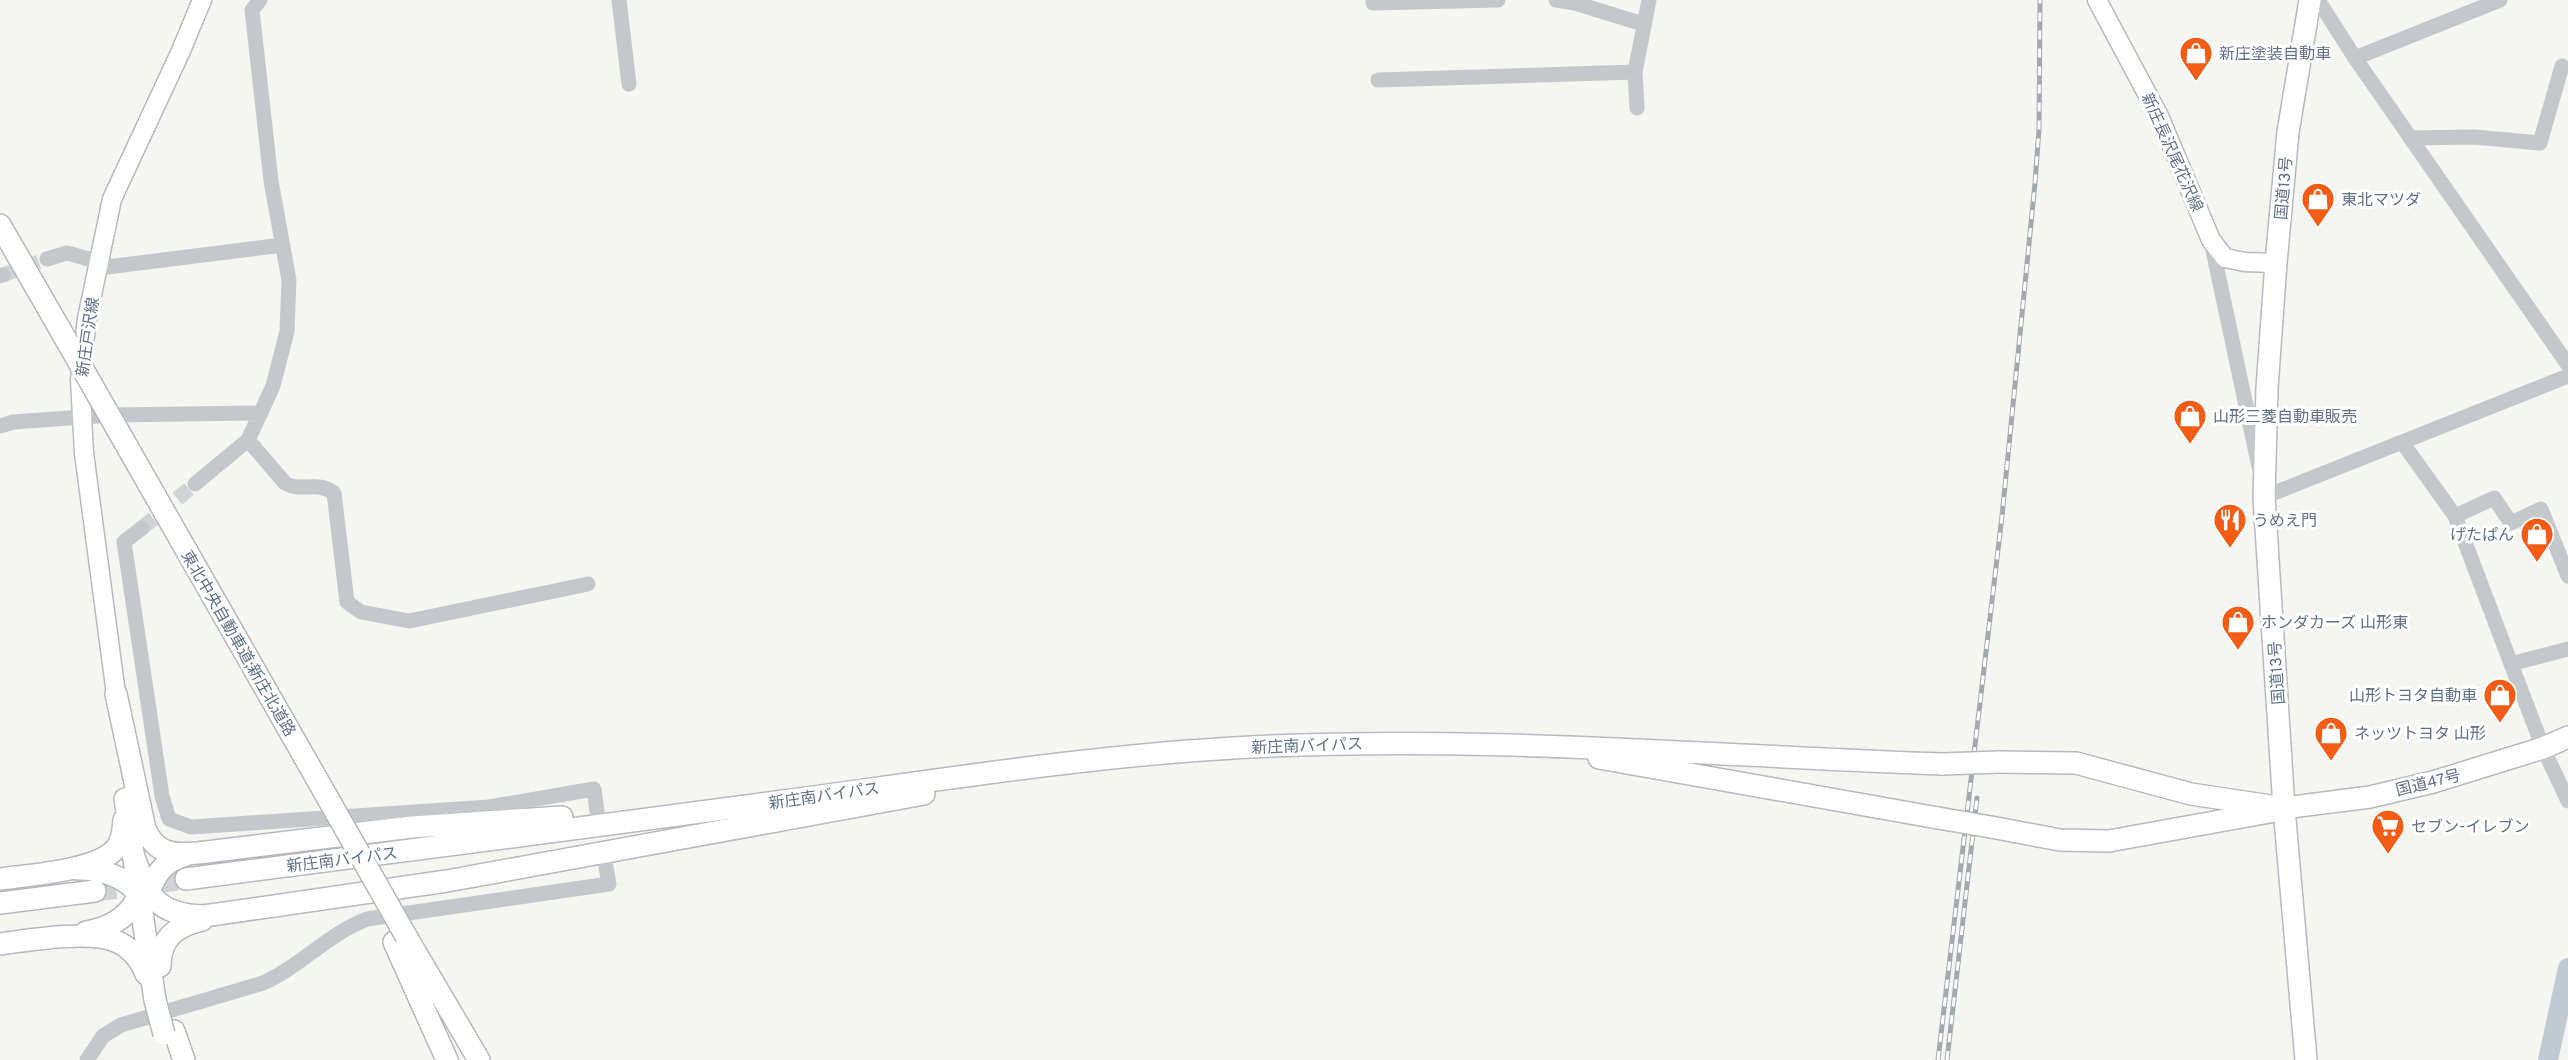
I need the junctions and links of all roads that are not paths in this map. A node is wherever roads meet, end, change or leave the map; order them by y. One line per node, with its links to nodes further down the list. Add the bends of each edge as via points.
1 (202, 0): 26 (main road, 新庄戸沢線, via 112,199)
2 (260, 0): 23 (street, via 252,10 271,181)
3 (619, 0): 18 (street)
4 (1498, 0): 12 (street)
5 (1556, 0): 11 (street)
6 (1648, 0): 13 (street)
7 (2097, 0): 22 (main road, 新庄長沢尾花沢線, via 2159,116)
8 (2310, 0): 25 (highway, 国道13号, via 2288,132)
9 (2318, 0): 14 (street)
10 (2500, 0): 14 (street)
11 (1574, 1): 13 (street)
12 (1373, 3)
13 (1643, 24): 16 (street)
14 (2355, 58): 20 (street)
15 (2562, 66): 20 (street, via 2540,144 2475,137)
16 (1635, 72): 17 (street); 19 (street)
17 (1378, 80)
18 (629, 84)
19 (1637, 108)
20 (2410, 138): 27 (street)
21 (0, 225): 62 (highway, 東北中央自動車道;新庄北道路, bridge, via 248,659)
22 (2211, 240): 25 (main road, 新庄長沢尾花沢線, via 2225,258); 35 (street)
23 (283, 245): 26 (street); 29 (street, via 289,280 286,332 273,386)
24 (47, 259): 26 (street, via 67,253)
25 (2276, 263): 35 (highway, 国道13号)
26 (100, 265): 30 (main road, 新庄戸沢線, via 87,319 80,380)
27 (2568, 365)
28 (2568, 376): 33 (street)
29 (261, 413): 30 (street); 32 (street)
30 (82, 417): 31 (street); 42 (main road, 新庄戸沢線)
31 (0, 426)
32 (248, 441): 34 (street); 39 (street, via 292,488 318,484 334,493 347,602 361,612 409,621)
33 (2402, 442): 35 (street); 36 (street)
34 (195, 484)
35 (2264, 494): 49 (highway, 国道13号)
36 (2455, 516): 38 (street, via 2494,498 2511,523 2541,509); 41 (street)
37 (142, 528): 50 (street, via 124,542 162,796 169,819 178,825 399,815 489,807 594,789)
38 (2568, 576)
39 (588, 584)
40 (2568, 649): 41 (street)
41 (2511, 664): 45 (street)
42 (116, 694): 47 (highway)
43 (2568, 738): 45 (highway, 国道47号)
44 (1464, 746): 46 (highway, 新庄南バイパス, via 1255,752); 49 (highway, bridge, via 1943,764 2076,763 2191,794); 49 (highway, bridge, via 1610,760 2060,840 2109,841)
45 (2543, 748): 48 (street); 49 (highway, 国道47号, via 2370,797)
46 (1057, 766): 51 (highway, via 860,782 626,812 412,827); 55 (highway, 新庄南バイパス); 59 (highway, via 447,881)
47 (130, 795): 51 (highway, via 158,848 172,854); 53 (highway, via 122,838 113,852 89,863); 57 (highway)
48 (2568, 801)
49 (2284, 808): 72 (highway, 国道13号)
50 (597, 811)
51 (198, 853): 57 (highway, via 178,857 165,865)
52 (606, 867): 67 (street, via 609,884 367,919 333,936 281,975 263,983 122,1026 103,1036)
53 (44, 873): 54 (highway); 57 (highway, via 95,870 116,876)
54 (0, 879)
55 (186, 879)
56 (96, 891): 58 (highway)
57 (144, 893): 59 (highway, via 164,909 181,915); 60 (highway); 61 (highway, via 122,918 104,928)
58 (0, 903)
59 (234, 913): 64 (highway, via 176,929 162,947)
60 (149, 930): 64 (highway); 65 (highway)
61 (37, 939): 63 (highway); 65 (highway, via 115,940 136,956)
62 (400, 939): 70 (highway); 71 (highway, 東北中央自動車道;新庄北道路)
63 (0, 944)
64 (160, 966): 65 (highway)
65 (160, 999): 66 (highway)
66 (169, 1033): 68 (highway); 69 (highway)
67 (87, 1060)
68 (172, 1060)
69 (184, 1060)
70 (447, 1060)
71 (479, 1060)
72 (2306, 1060)

